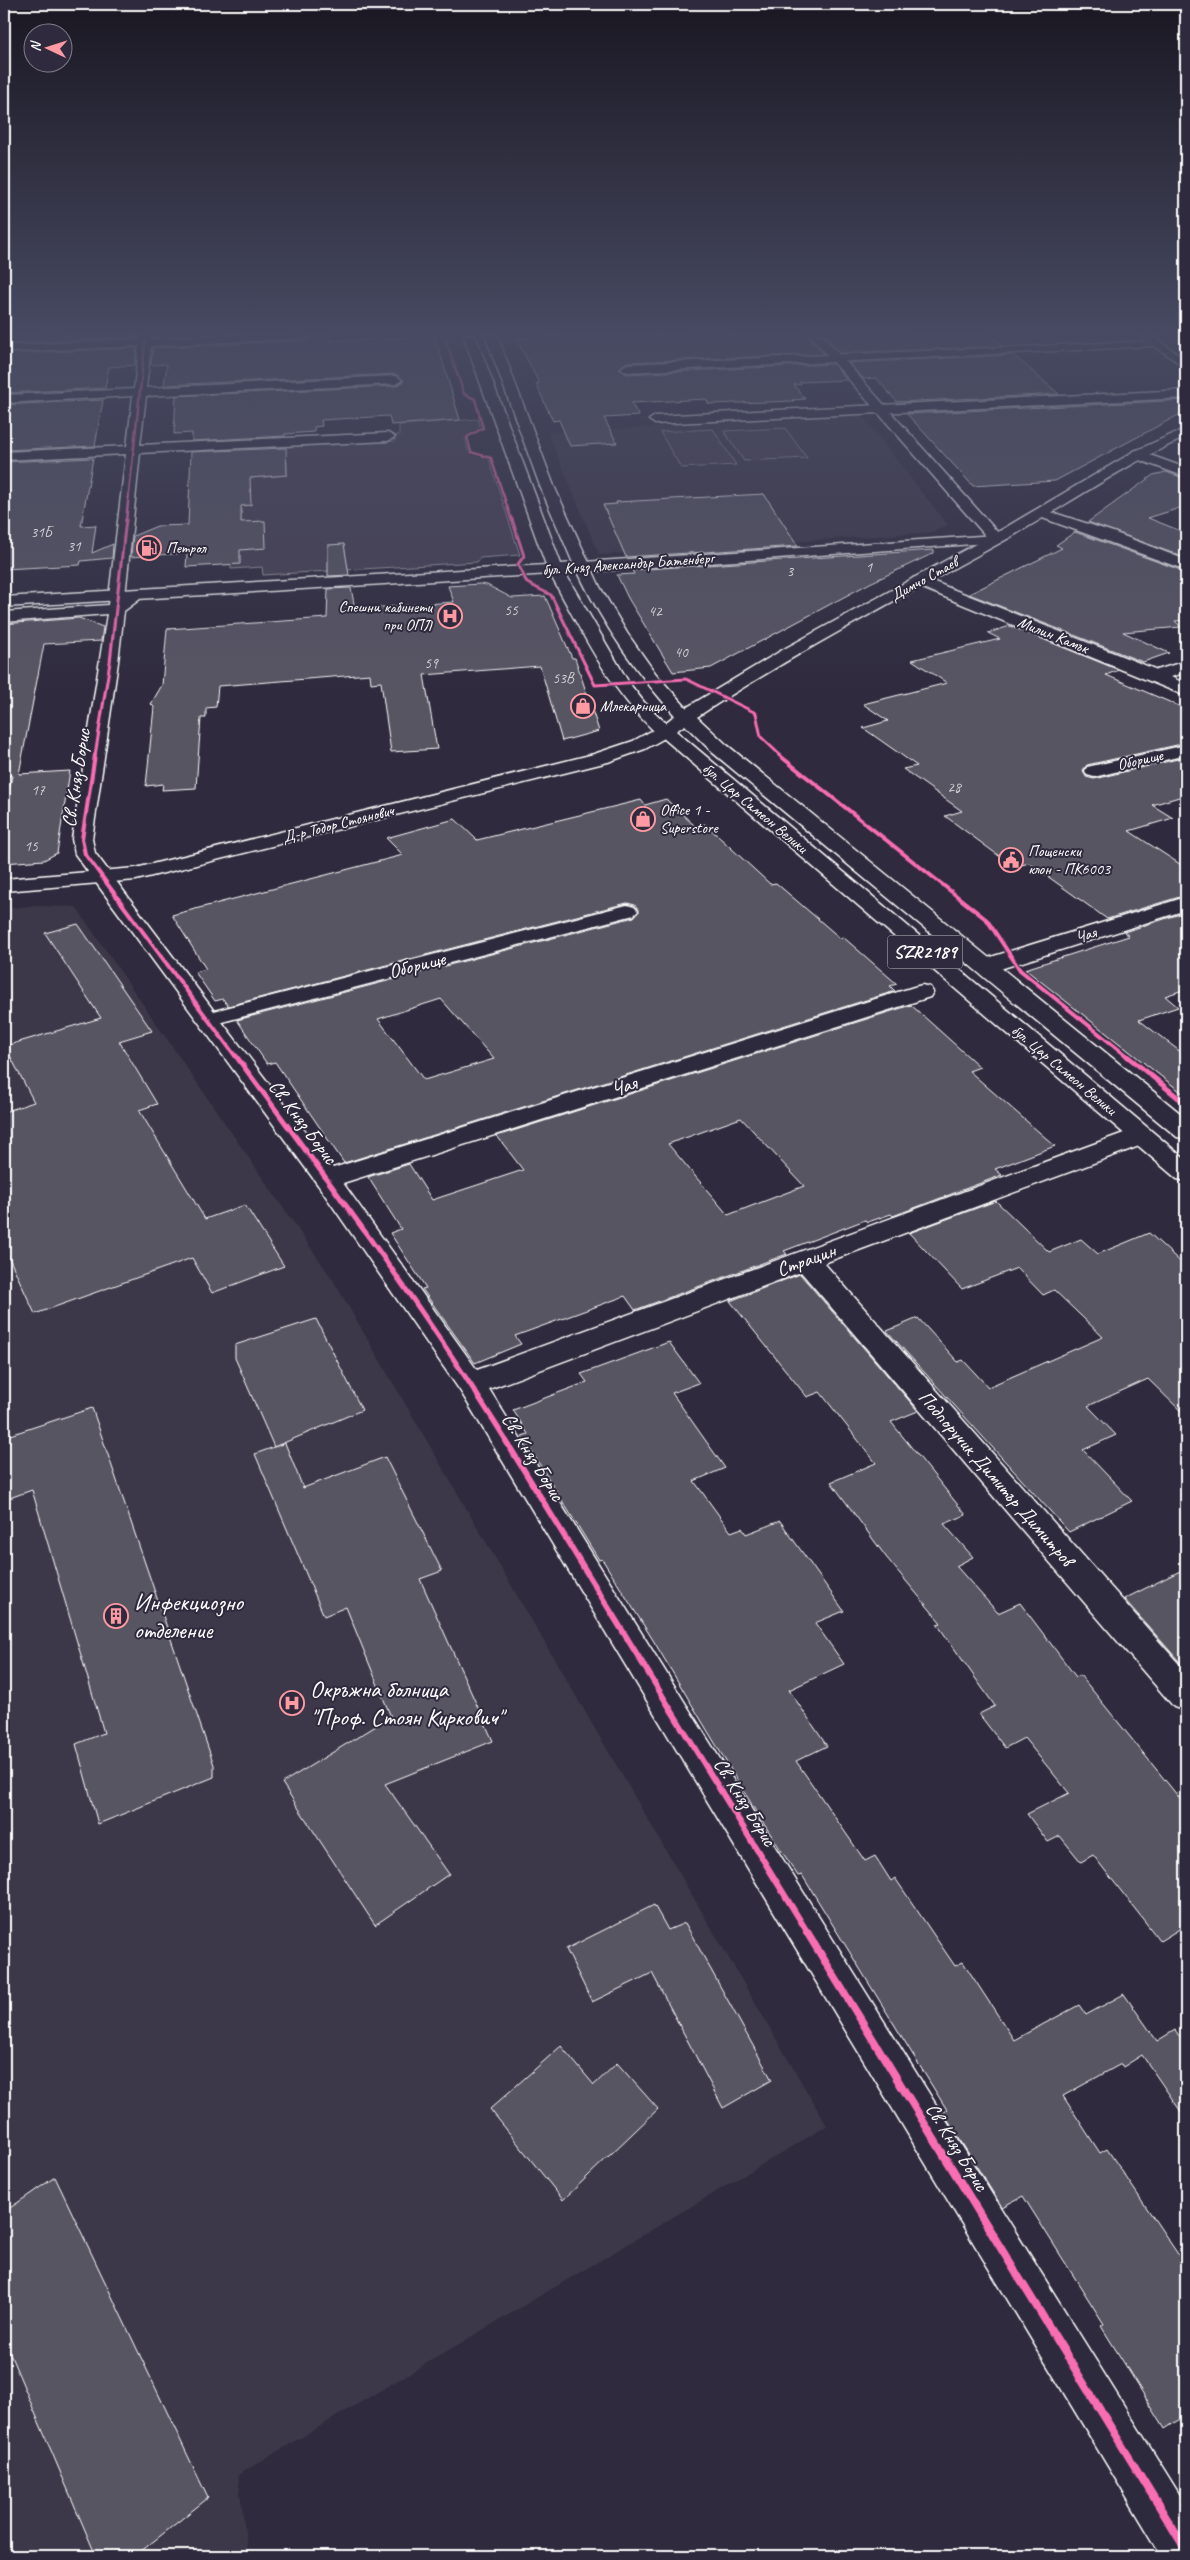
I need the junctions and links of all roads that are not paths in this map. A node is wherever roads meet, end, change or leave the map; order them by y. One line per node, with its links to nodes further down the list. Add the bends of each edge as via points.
1 (37, 454): 8 (street)
2 (132, 454): 17 (street, Св. Княз Борис)
3 (513, 454): 14 (street, бул. Цар Симеон Велики)
4 (536, 454): 13 (street, бул. Цар Симеон Велики)
5 (921, 454): 11 (street)
6 (1136, 454): 10 (street, Димчо Стаев)
7 (1137, 454): 9 (street)
8 (4, 456)
9 (1186, 473)
10 (1042, 514): 11 (street, Димчо Стаев); 12 (street)
11 (996, 539): 13 (street, бул. Княз Александър Батенберг); 15 (street, Димчо Стаев)
12 (1186, 565)
13 (583, 567): 14 (street, бул. Княз Александър Батенберг); 22 (street, бул. Цар Симеон Велики / SZR2189, via 637,661 660,692)
14 (555, 569): 17 (street, бул. Княз Александър Батенберг, via 141,593); 23 (street, бул. Цар Симеон Велики / SZR2189, via 621,685)
15 (919, 581): 20 (street, Милин Камък); 22 (street, Димчо Стаев)
16 (4, 602): 17 (street, бул. Княз Александър Батенберг)
17 (117, 602): 18 (street, бул. Княз Александър Батенберг); 26 (street, Св. Княз Борис, via 82,839 85,854)
18 (4, 617)
19 (1186, 666): 20 (street)
20 (1156, 676): 21 (street, Милин Камък)
21 (1186, 691)
22 (685, 716): 23 (street, Димчо Стаев); 30 (street, бул. Цар Симеон Велики / SZR2189, via 720,749)
23 (664, 731): 26 (street, Д-р Тодор Стоянович, via 639,745 601,758 136,874); 34 (street, бул. Цар Симеон Велики / SZR2189)
24 (1186, 750): 25 (street, Оборище)
25 (1094, 771)
26 (102, 877): 27 (street, Д-р Тодор Стоянович); 32 (street, Св. Княз Борис)
27 (4, 885)
28 (1186, 903): 30 (street, Чая)
29 (627, 911): 32 (street, Оборище)
30 (986, 966): 33 (street, бул. Цар Симеон Велики / SZR2189)
31 (922, 992): 36 (street, Чая)
32 (208, 1019): 36 (street, Св. Княз Борис)
33 (1186, 1131)
34 (1141, 1136): 35 (street, бул. Цар Симеон Велики / SZR2189); 37 (street, Страцин)
35 (1186, 1173)
36 (327, 1179): 38 (street, Св. Княз Борис)
37 (806, 1260): 38 (street, Страцин); 39 (street, Подпоручик Димитър Димитров)
38 (471, 1384): 40 (street, Св. Княз Борис)
39 (1186, 1696)
40 (1186, 2550)

